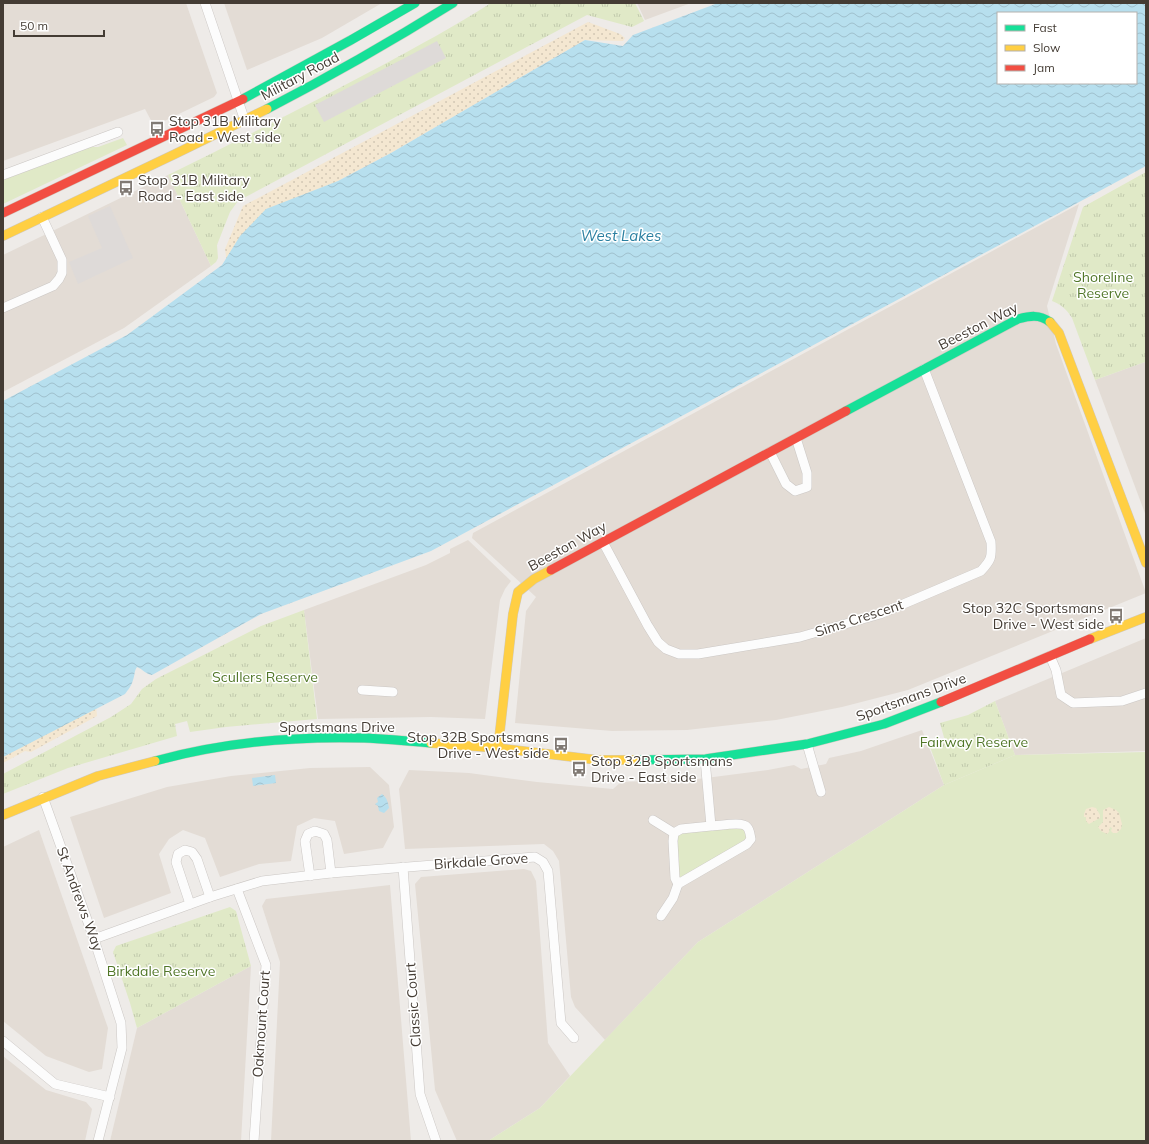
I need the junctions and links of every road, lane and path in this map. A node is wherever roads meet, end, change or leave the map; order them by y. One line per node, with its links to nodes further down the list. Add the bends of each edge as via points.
1 (205, 3): 4 (street)
2 (414, 3): 4 (street, Military Road)
3 (453, 3): 5 (street, Military Road, via 362,58)
4 (239, 101): 5 (street); 8 (street, Military Road)
5 (245, 121): 9 (street, Military Road)
6 (118, 132): 7 (street)
7 (3, 175)
8 (3, 213)
9 (42, 217): 10 (street, Military Road); 11 (street, via 62,260 62,273 53,286)
10 (3, 236)
11 (3, 308)
12 (924, 369): 13 (street, Beeston Way); 15 (street, Sims Crescent, via 991,542 990,561 981,572 880,614 800,637 698,654 679,654 666,649 658,642); 16 (street, Beeston Way, via 1018,319 1038,315 1049,321 1059,333)
13 (796, 438): 14 (street, Beeston Way); 14 (street, via 807,473 807,487 795,491 786,484)
14 (770, 452): 15 (street, Beeston Way)
15 (602, 542): 23 (street, Beeston Way, via 534,579 518,592 513,614)
16 (1146, 563)
17 (1146, 617): 18 (street, Sportsmans Drive)
18 (1050, 656): 21 (street, via 1061,695 1073,703 1122,701); 22 (street, Sportsmans Drive, via 964,694 884,724)
19 (362, 690): 20 (street)
20 (393, 692)
21 (1146, 693)
22 (807, 744): 24 (street, Sportsmans Drive); 25 (street)
23 (498, 748): 24 (street, Sportsmans Drive, via 598,760); 26 (street, Sportsmans Drive, via 364,738 283,740 168,757 98,776)
24 (705, 759): 29 (street)
25 (820, 792)
26 (43, 797): 27 (street, Sportsmans Drive); 39 (street, St Andrews Way)
27 (3, 815)
28 (653, 820): 30 (street)
29 (711, 826): 30 (street); 34 (street, via 742,824 748,827 751,839 747,844)
30 (674, 833): 34 (street, via 675,878)
31 (403, 867): 32 (street, Birkdale Grove); 40 (street, Birkdale Grove, via 535,857 543,862 548,871 561,1023); 45 (street, Classic Court, via 420,1094)
32 (331, 873): 33 (street, Birkdale Grove); 33 (street, via 327,840 324,834 315,831 308,834 305,841)
33 (310, 876): 35 (street, Birkdale Grove, via 262,881)
34 (678, 884): 38 (street, via 673,898)
35 (237, 889): 36 (street, Birkdale Grove); 44 (street, Oakmount Court, via 266,965)
36 (210, 897): 37 (street, Birkdale Grove); 37 (street, via 197,859 192,852 185,850 178,854 176,862)
37 (190, 904): 39 (street, Birkdale Grove)
38 (661, 916)
39 (94, 939): 42 (street, St Andrews Way, via 121,1023 122,1048)
40 (574, 1038)
41 (3, 1041): 42 (street, via 55,1084)
42 (110, 1097): 43 (street, St Andrews Way)
43 (98, 1141)
44 (254, 1141)
45 (436, 1141)

